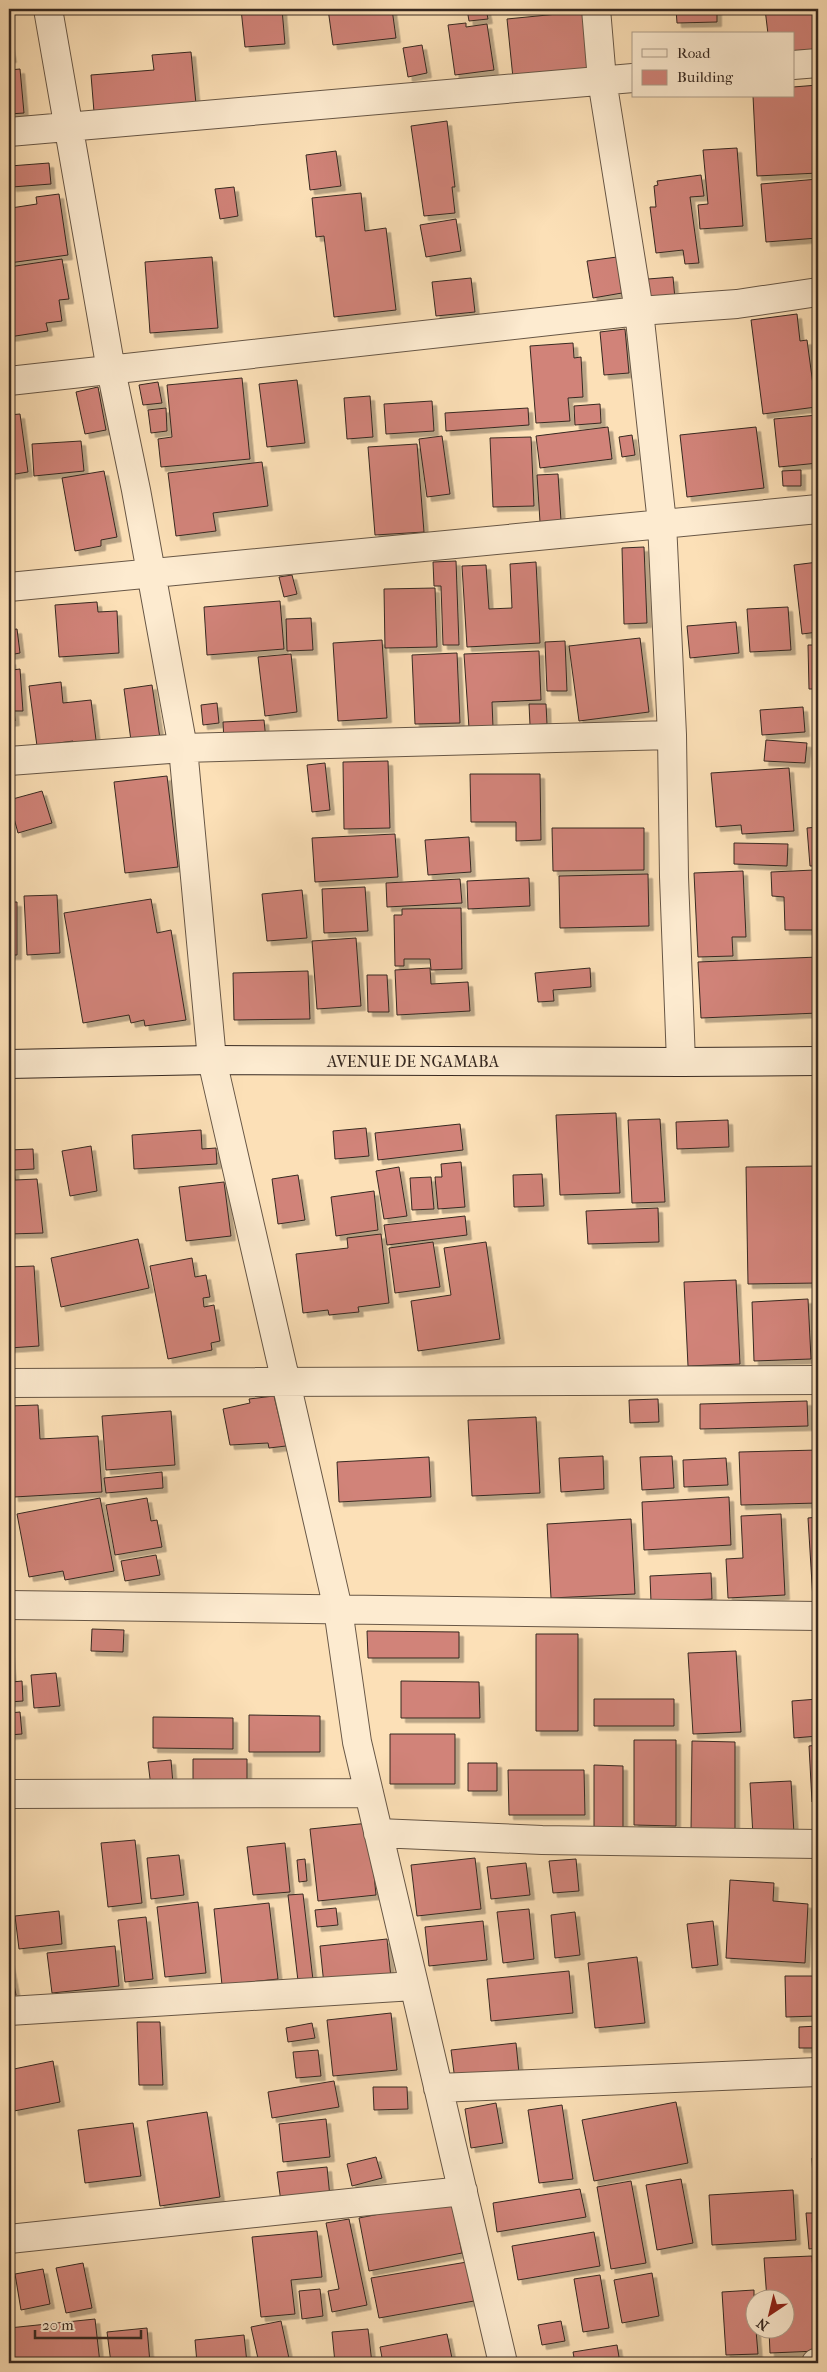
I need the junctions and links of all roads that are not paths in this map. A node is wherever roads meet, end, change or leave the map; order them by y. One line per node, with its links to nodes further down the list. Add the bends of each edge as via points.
1 (48, 9): 7 (street)
2 (596, 9): 6 (street)
3 (818, 63): 4 (street)
4 (794, 65)
5 (632, 78): 6 (street)
6 (602, 80): 7 (street); 10 (street)
7 (68, 127): 8 (street); 11 (street)
8 (9, 132)
9 (818, 292): 10 (street, via 737,304)
10 (639, 311): 11 (street); 14 (street)
11 (111, 370): 12 (street); 15 (street)
12 (9, 381)
13 (818, 509): 14 (street)
14 (662, 523): 15 (street); 17 (street)
15 (150, 572): 16 (street); 18 (street)
16 (9, 587)
17 (672, 735): 18 (street); 22 (street)
18 (183, 748): 19 (street); 20 (street)
19 (9, 761)
20 (212, 1060): 22 (street, AVENUE DE NGAMABA); 23 (street, AVENUE DE NGAMABA); 25 (street)
21 (818, 1060): 22 (street, AVENUE DE NGAMABA)
22 (681, 1062)
23 (9, 1064)
24 (818, 1380): 25 (street)
25 (286, 1381): 26 (street); 28 (street)
26 (9, 1383)
27 (9, 1605): 28 (street)
28 (338, 1609): 29 (street); 30 (street, via 357,1742)
29 (818, 1616)
30 (369, 1793): 31 (street); 32 (street)
31 (9, 1794)
32 (378, 1834): 33 (street); 34 (street)
33 (818, 1844)
34 (414, 1986): 35 (street); 37 (street)
35 (9, 2011)
36 (818, 2072): 37 (street)
37 (438, 2088): 38 (street)
38 (463, 2191): 39 (street); 40 (street)
39 (9, 2239)
40 (503, 2363)

